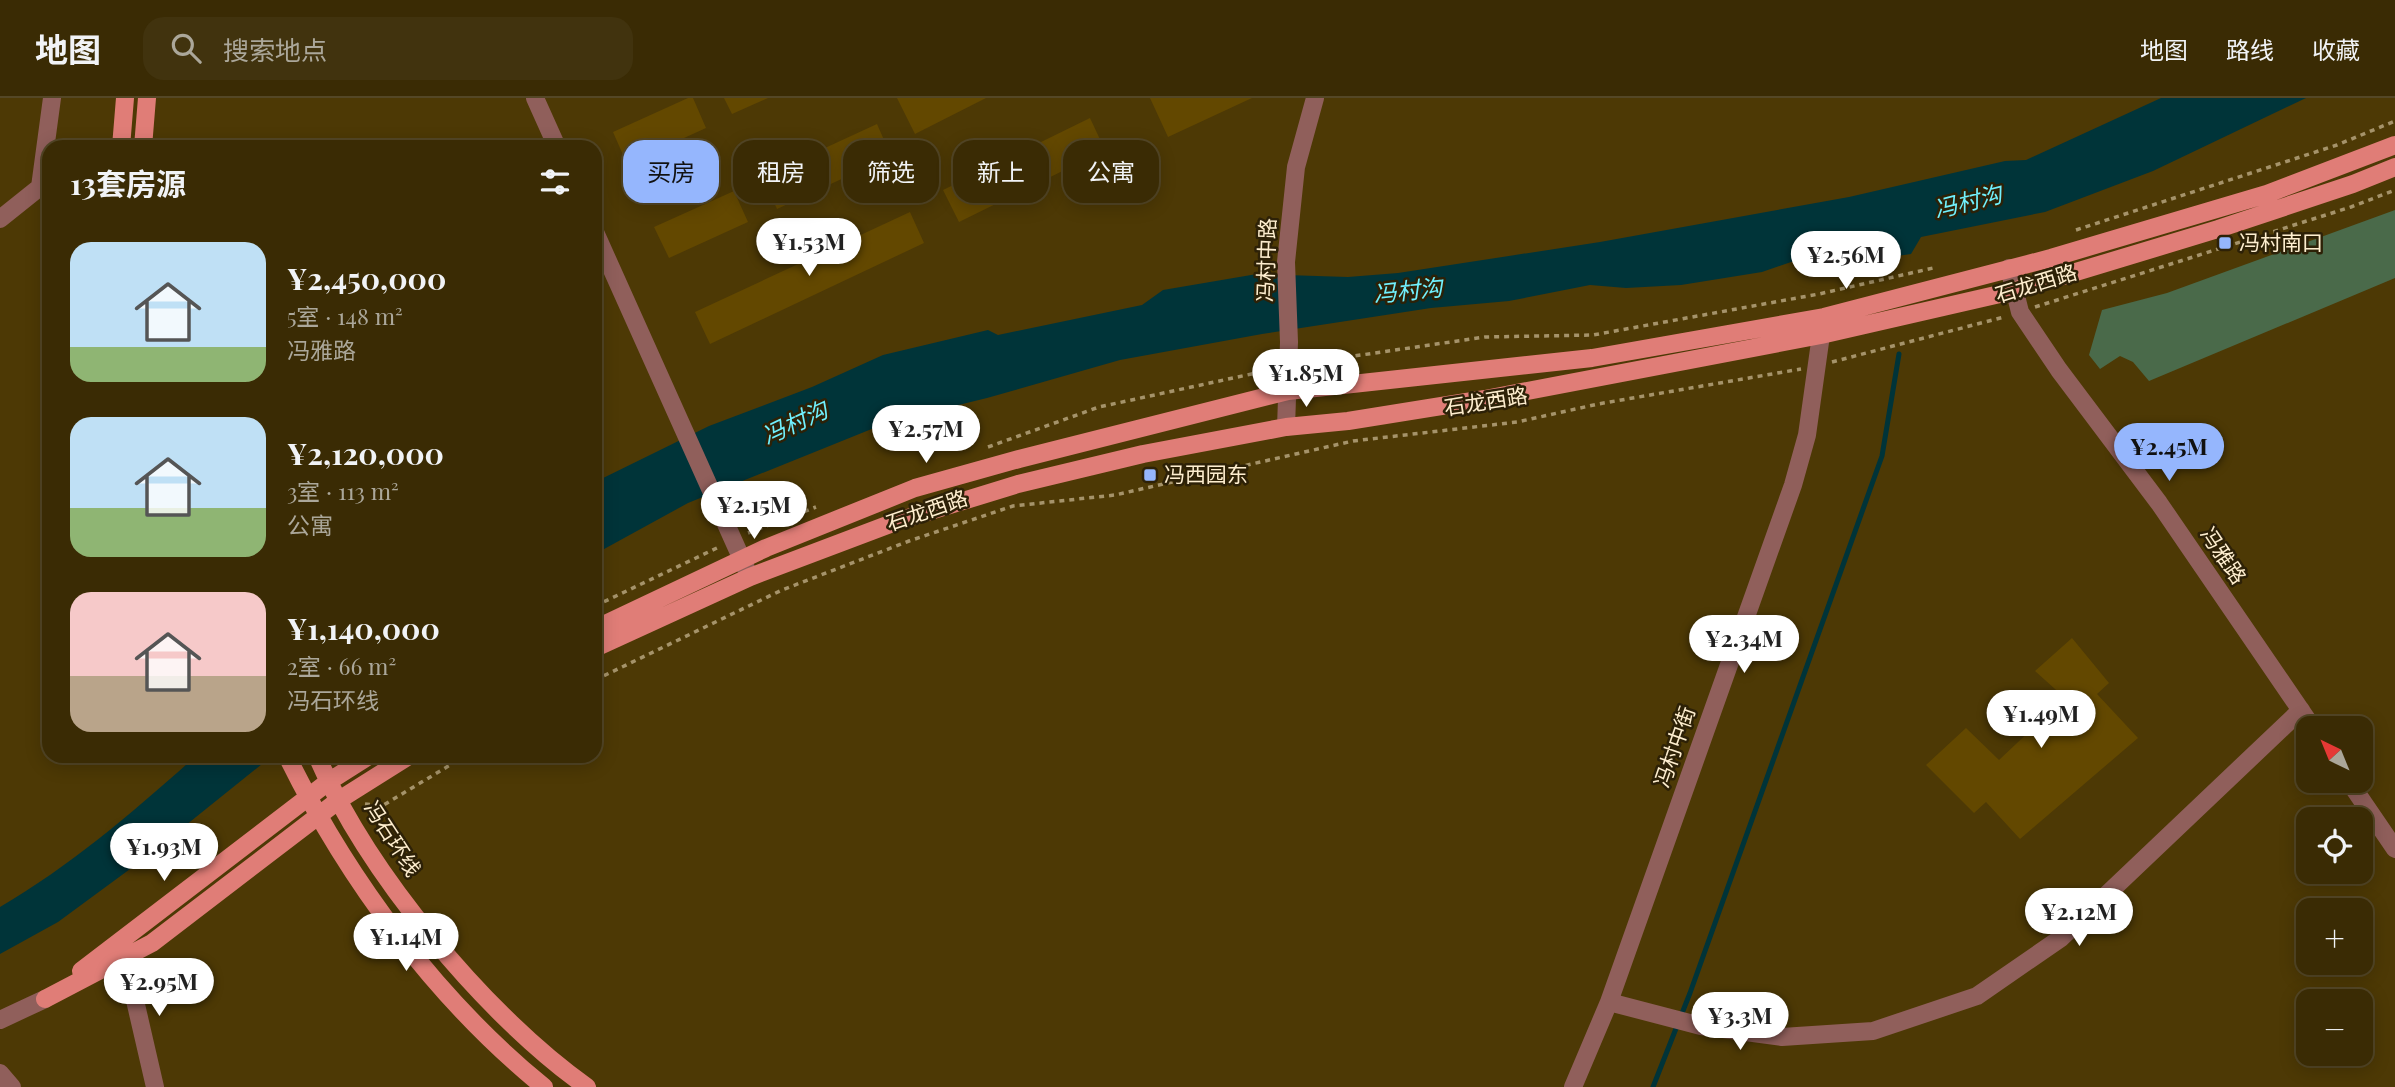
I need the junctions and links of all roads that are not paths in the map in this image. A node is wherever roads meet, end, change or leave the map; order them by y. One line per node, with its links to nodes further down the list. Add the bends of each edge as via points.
1 (52, 98): 6 (street)
2 (125, 98): 7 (main road)
3 (147, 98): 8 (main road)
4 (535, 98): 9 (street)
5 (1315, 98): 18 (street, 冯村中路, via 1296,167 1286,262)
6 (46, 140)
7 (122, 140)
8 (144, 140)
9 (554, 140)
10 (2395, 145): 15 (main road, 石龙西路, via 2267,194)
11 (2395, 167): 16 (main road, 石龙西路, via 2218,229)
12 (42, 172): 13 (street, via 40,187)
13 (0, 219)
14 (602, 247): 20 (street)
15 (2009, 268): 16 (street, 冯雅路); 18 (main road, 石龙西路, via 1824,317 1606,356)
16 (2013, 291): 17 (main road, 石龙西路); 24 (street, 冯雅路, via 2020,312 2059,370 2159,503)
17 (1821, 335): 19 (main road, 石龙西路, via 1485,399); 38 (street, 冯村中街, via 1807,435 1793,485)
18 (1288, 391): 19 (street, 冯村中路); 20 (main road, 石龙西路, via 915,488)
19 (1286, 427): 21 (main road, 石龙西路, via 1018,484 898,521)
20 (741, 559): 21 (street); 22 (main road, 石龙西路)
21 (750, 576): 23 (main road, 石龙西路)
22 (602, 626)
23 (602, 645)
24 (2301, 710): 25 (street, 冯雅路); 38 (street, via 2062,938 1977,996 1873,1031 1782,1037 1701,1026)
25 (2305, 716)
26 (290, 763): 32 (main road)
27 (320, 763): 30 (main road, 冯石环线)
28 (358, 763): 30 (main road)
29 (398, 763): 33 (main road)
30 (328, 782): 32 (main road); 33 (main road, 冯石环线)
31 (2357, 793): 35 (street)
32 (308, 798): 34 (main road); 37 (main road)
33 (339, 800): 34 (main road); 42 (main road, 冯石环线, via 400,893 474,983)
34 (318, 816): 36 (main road, via 152,943); 41 (main road, via 358,878 434,978 484,1033)
35 (2395, 849)
36 (125, 957): 37 (main road); 40 (street)
37 (45, 999): 39 (street)
38 (1609, 1002): 43 (street, 冯村中街)
39 (0, 1020)
40 (155, 1087)
41 (544, 1087)
42 (587, 1087)
43 (1573, 1087)

